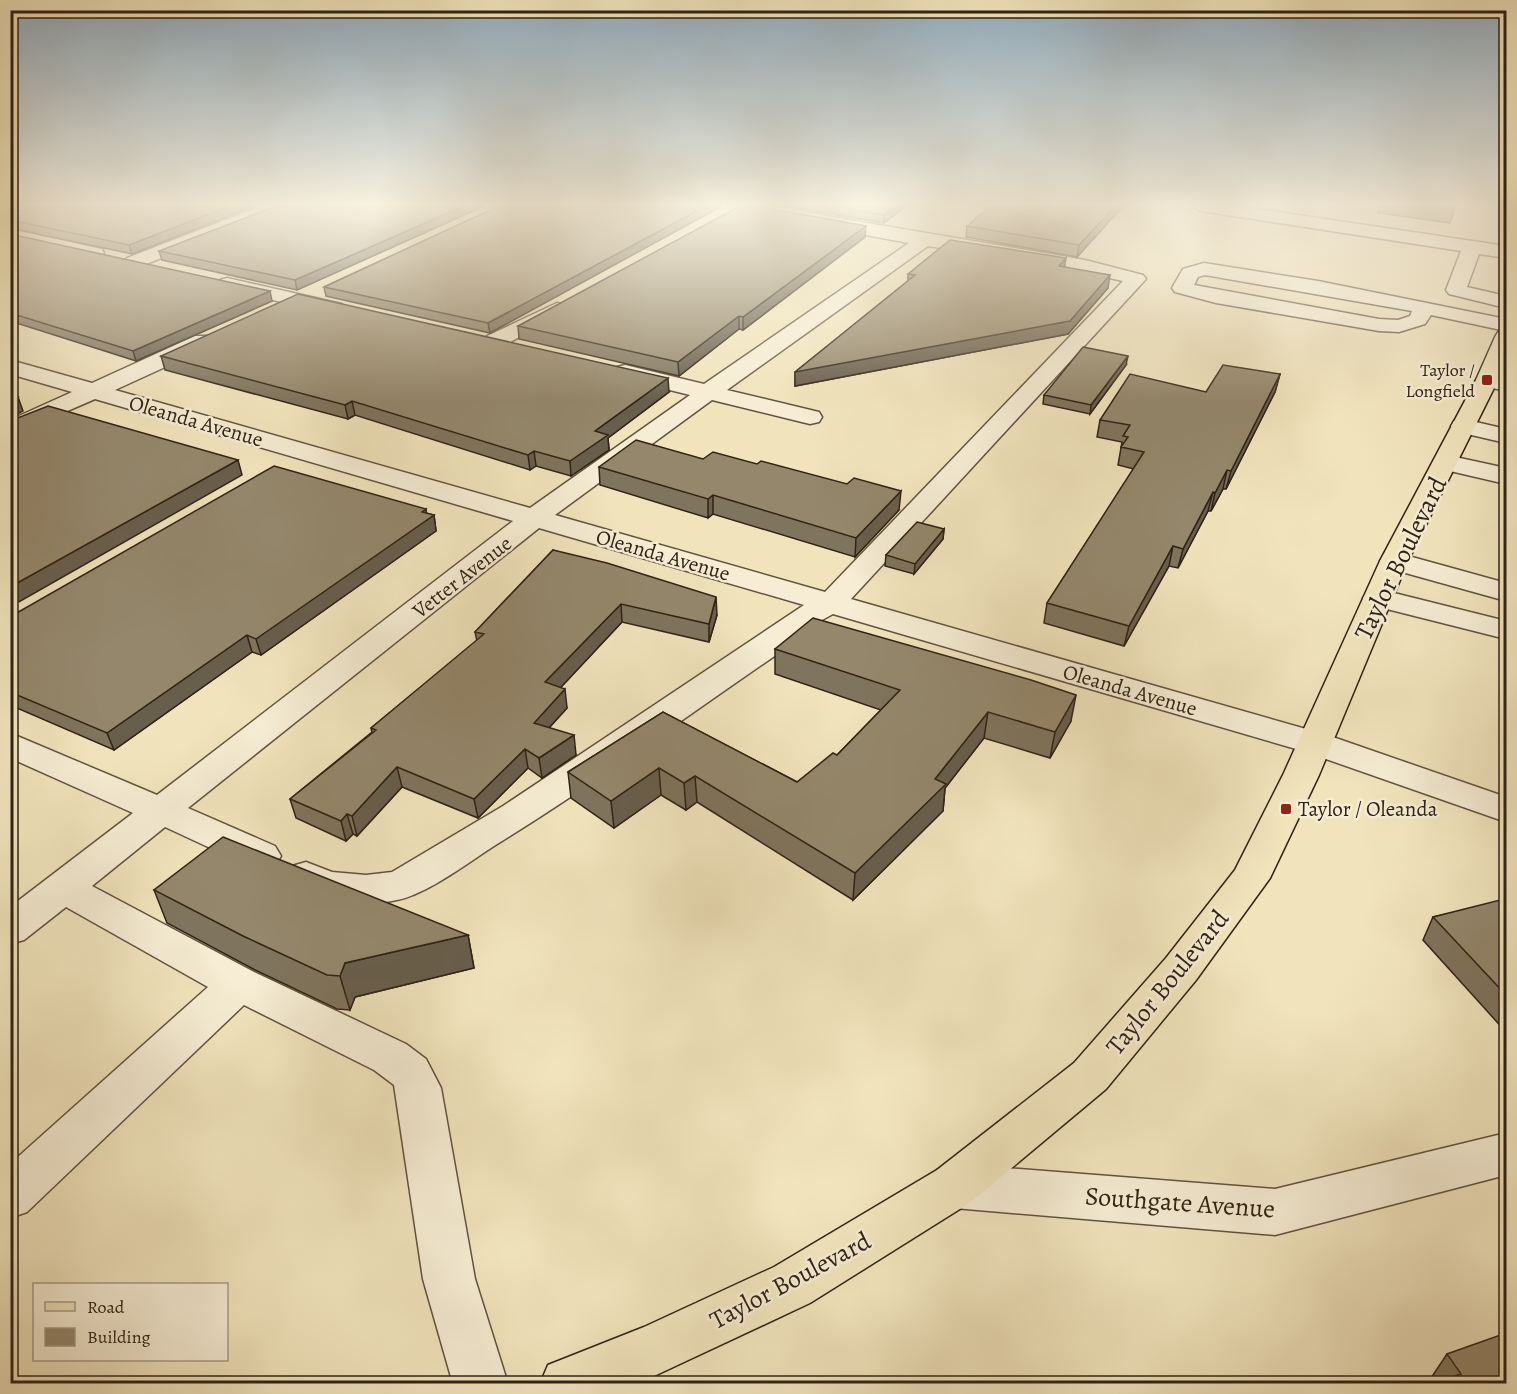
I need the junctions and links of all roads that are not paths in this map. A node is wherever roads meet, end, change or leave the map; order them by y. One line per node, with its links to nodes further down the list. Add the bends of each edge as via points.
1 (881, 271): 23 (street, Vetter Avenue)
2 (1109, 271): 36 (street, via 1136,279)
3 (1197, 271): 11 (street, via 1190,273 1182,288 1379,325 1399,326 1418,320)
4 (1216, 271): 11 (street)
5 (1464, 271): 10 (street, via 1456,290)
6 (203, 278): 9 (street)
7 (327, 286): 9 (street)
8 (578, 298): 17 (street)
9 (296, 300): 12 (street); 13 (street)
10 (1506, 302)
11 (1424, 308): 16 (street)
12 (354, 312)
13 (263, 314)
14 (221, 333): 22 (street)
15 (471, 336): 17 (street)
16 (1506, 337): 21 (main road, Taylor Boulevard)
17 (495, 341): 18 (street)
18 (529, 349)
19 (10, 367): 22 (street, Oleanda Avenue)
20 (607, 368): 23 (street)
21 (1497, 382): 25 (main road, Taylor Boulevard)
22 (92, 391): 26 (street); 28 (street, Oleanda Avenue)
23 (709, 392): 24 (street); 32 (street, Vetter Avenue, via 575,486)
24 (810, 417)
25 (1462, 426): 27 (street); 29 (main road, Taylor Boulevard)
26 (10, 429)
27 (1506, 436)
28 (305, 452): 30 (street); 32 (street, Oleanda Avenue)
29 (1446, 463): 31 (street); 33 (main road, Taylor Boulevard)
30 (275, 469)
31 (1506, 476)
32 (535, 519): 36 (street, Oleanda Avenue); 40 (street, Vetter Avenue)
33 (1394, 561): 34 (street); 35 (main road, Taylor Boulevard)
34 (1506, 592)
35 (1378, 597): 37 (street); 38 (main road, Taylor Boulevard)
36 (831, 603): 38 (street, Oleanda Avenue); 40 (street, via 800,620 516,815 400,885 366,889 326,886)
37 (1506, 630)
38 (1315, 743): 41 (street, Oleanda Avenue); 46 (main road, Taylor Boulevard, via 1251,878 1181,969 1090,1076)
39 (10, 744): 40 (street)
40 (163, 810): 42 (street, Vetter Avenue)
41 (1506, 810)
42 (63, 888): 43 (street, Vetter Avenue); 44 (street)
43 (10, 929)
44 (239, 984): 47 (street); 48 (street, via 400,1062 413,1075 422,1106 449,1279)
45 (1506, 1154): 46 (street, Southgate Avenue, via 1275,1212)
46 (954, 1186): 49 (main road, Taylor Boulevard, via 792,1285 656,1349)
47 (10, 1196)
48 (481, 1383)
49 (567, 1383)

